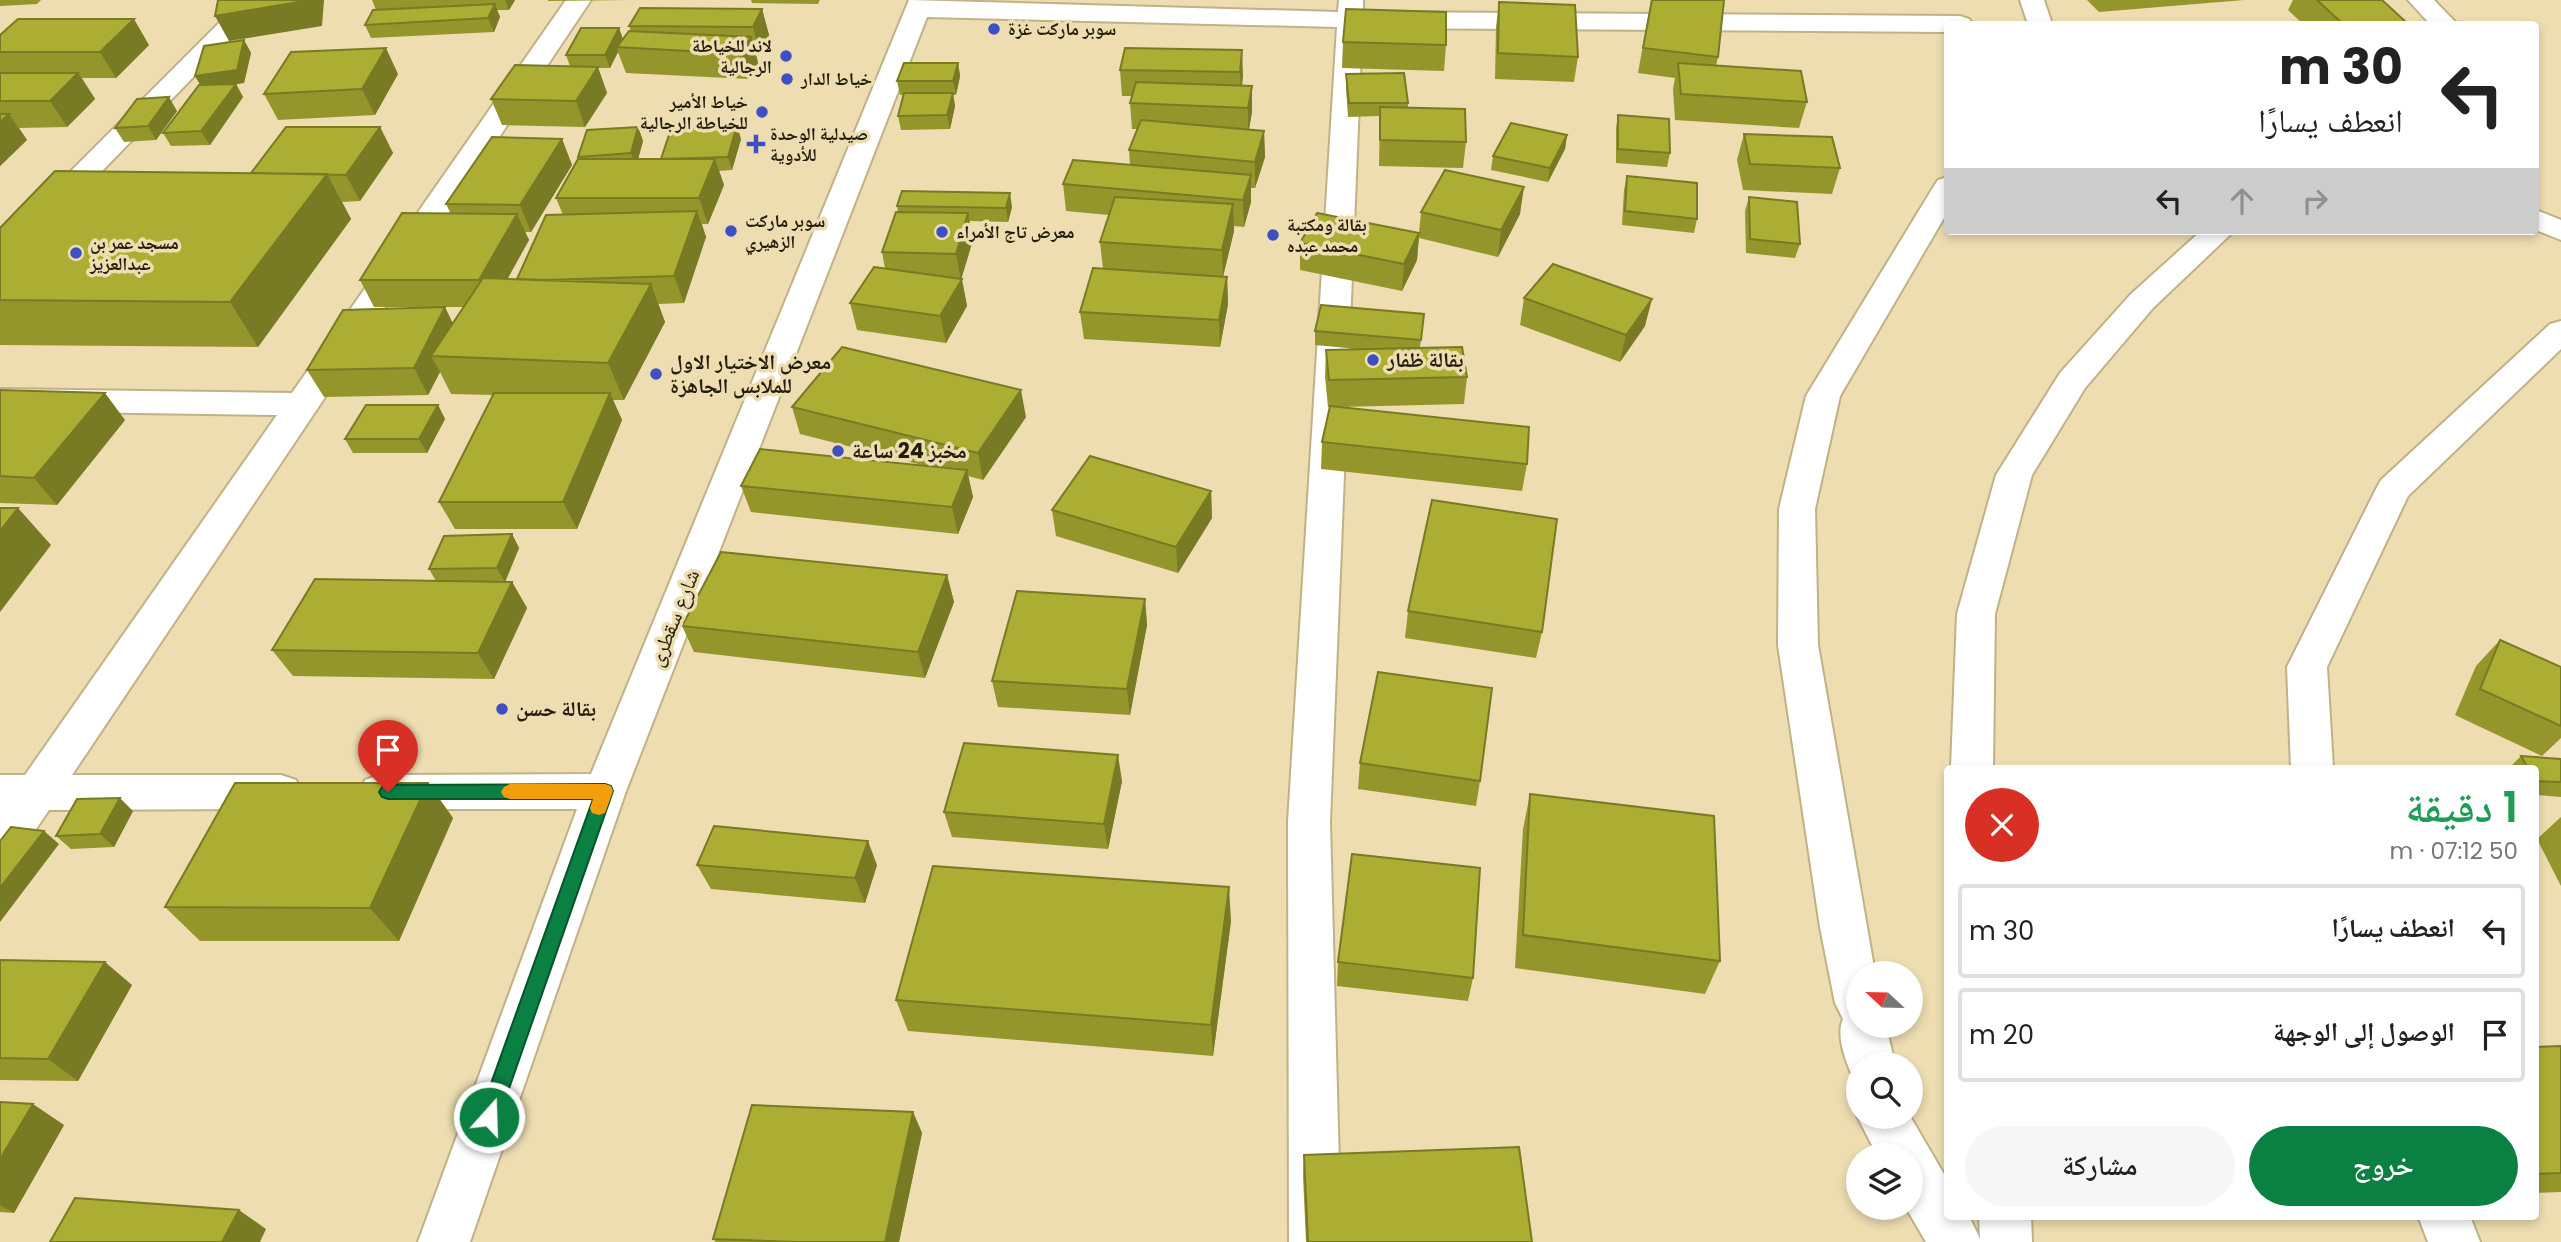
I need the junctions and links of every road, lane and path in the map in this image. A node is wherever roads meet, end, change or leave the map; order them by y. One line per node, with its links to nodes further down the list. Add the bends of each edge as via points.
1 (256, 0): 14 (street)
2 (579, 0): 17 (street)
3 (2032, 0): 7 (street)
4 (2420, 0): 8 (street)
5 (919, 5): 6 (street); 20 (street, شارع سقطرى)
6 (1351, 10): 9 (street); 28 (street, via 1310,822)
7 (2039, 21)
8 (2441, 21)
9 (1944, 24)
10 (1944, 193): 23 (street, via 1823,396 1797,509 1798,645)
11 (2539, 220): 12 (street)
12 (2561, 231)
13 (2215, 235): 18 (street, via 2142,301 2072,381 2014,475 1976,614)
14 (0, 259)
15 (2561, 331): 19 (street, via 2394,489 2307,667)
16 (0, 400): 17 (street)
17 (301, 404): 21 (street)
18 (1972, 765)
19 (2312, 765)
20 (605, 791): 21 (street); 27 (street, شارع سقطرى)
21 (18, 793): 22 (street)
22 (0, 847)
23 (1850, 961)
24 (1923, 1188): 29 (street)
25 (2005, 1220): 30 (street)
26 (2446, 1220): 31 (street)
27 (444, 1242)
28 (1315, 1242)
29 (1955, 1242)
30 (2006, 1242)
31 (2454, 1242)

